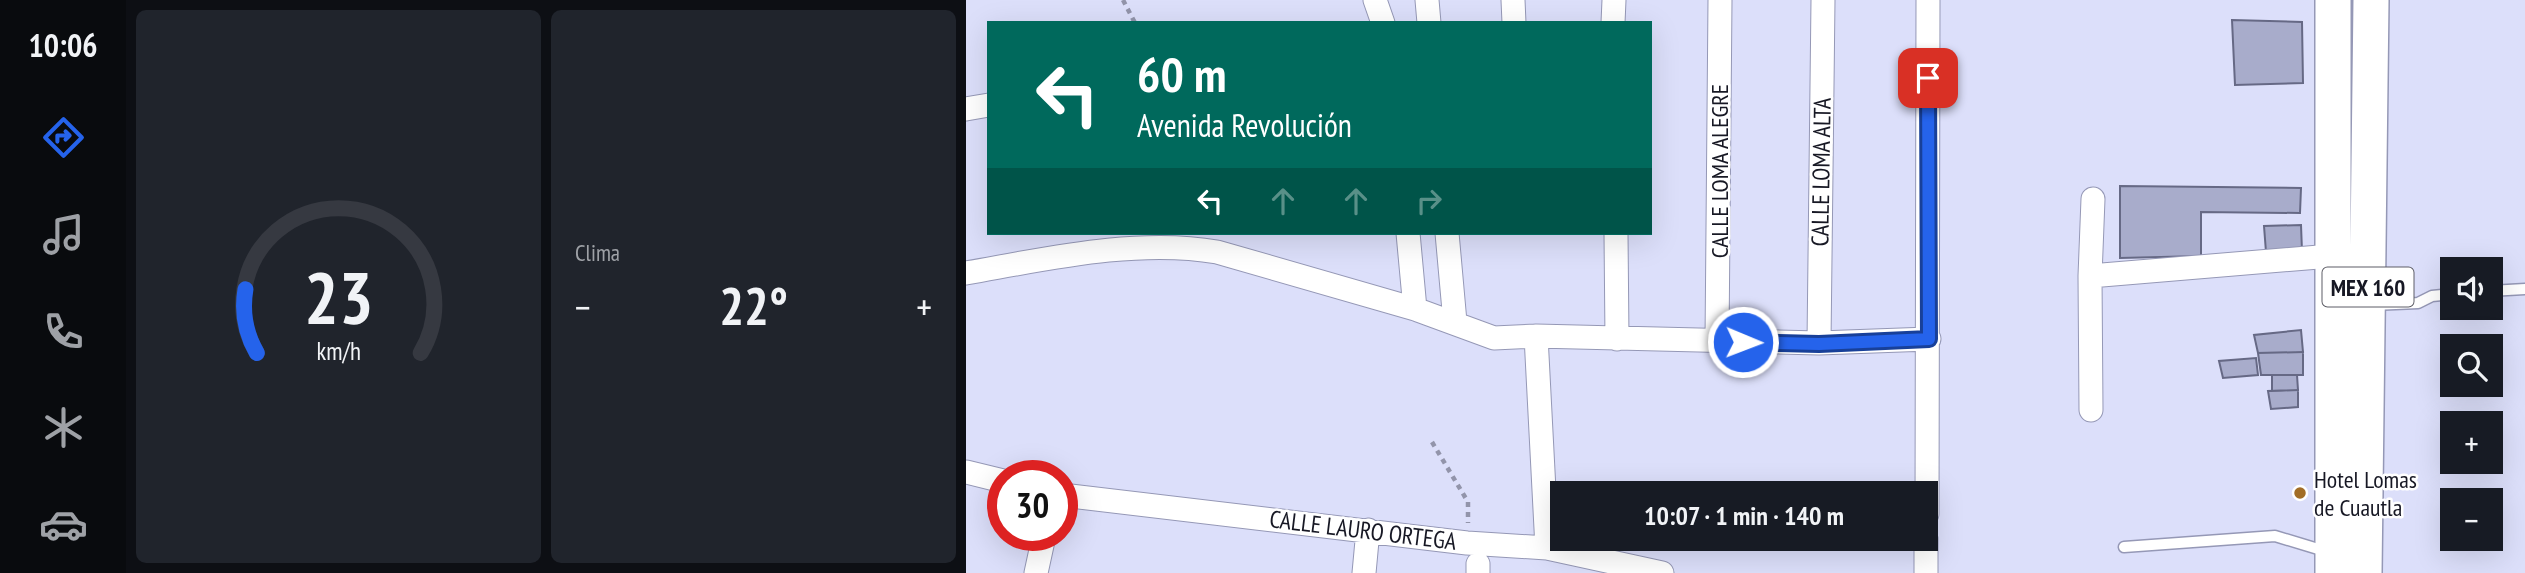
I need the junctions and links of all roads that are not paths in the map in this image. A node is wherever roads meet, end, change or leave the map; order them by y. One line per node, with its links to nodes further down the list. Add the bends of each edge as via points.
1 (1375, 0): 10 (street)
2 (1427, 0): 11 (street)
3 (1513, 0): 12 (street)
4 (1614, 0): 13 (street)
5 (1720, 0): 32 (street, CALLE LOMA ALEGRE)
6 (1824, 0): 33 (street, CALLE LOMA ALTA)
7 (1928, 0): 31 (street)
8 (2333, 0): 20 (main road, MEX 160)
9 (2371, 0): 26 (main road, MEX 160)
10 (1382, 21)
11 (1429, 21)
12 (1514, 21)
13 (1613, 21)
14 (987, 104): 15 (street)
15 (966, 109)
16 (2093, 199): 22 (street)
17 (1408, 235): 27 (street)
18 (1447, 235): 28 (street)
19 (1616, 235): 30 (street)
20 (2331, 257): 22 (street); 45 (main road, MEX 160)
21 (966, 273): 27 (street, via 1075,254 1185,247 1217,252)
22 (2090, 276): 34 (street)
23 (2525, 289): 24 (lane)
24 (2503, 290)
25 (2440, 295): 26 (lane, via 2418,303)
26 (2368, 305): 45 (main road, MEX 160)
27 (1415, 309): 28 (street)
28 (1455, 322): 29 (street, via 1494,338)
29 (1536, 336): 30 (street); 41 (street)
30 (1616, 339): 32 (street)
31 (1929, 339): 33 (street); 37 (street)
32 (1717, 342): 33 (street)
33 (1819, 344)
34 (2091, 410)
35 (966, 472): 36 (street)
36 (987, 477)
37 (1927, 481)
38 (1078, 497): 39 (street, CALLE LAURO ORTEGA)
39 (1368, 530): 44 (street, CALLE LAURO ORTEGA); 47 (street)
40 (2124, 547): 45 (lane, via 2275,536)
41 (1547, 548): 44 (street, CALLE LAURO ORTEGA, via 1521,546); 48 (street, CALLE LAURO ORTEGA)
42 (1041, 551): 46 (street)
43 (1926, 551): 49 (street)
44 (1474, 556)
45 (2349, 564)
46 (1036, 573)
47 (1364, 573)
48 (1662, 573)
49 (1926, 573)

